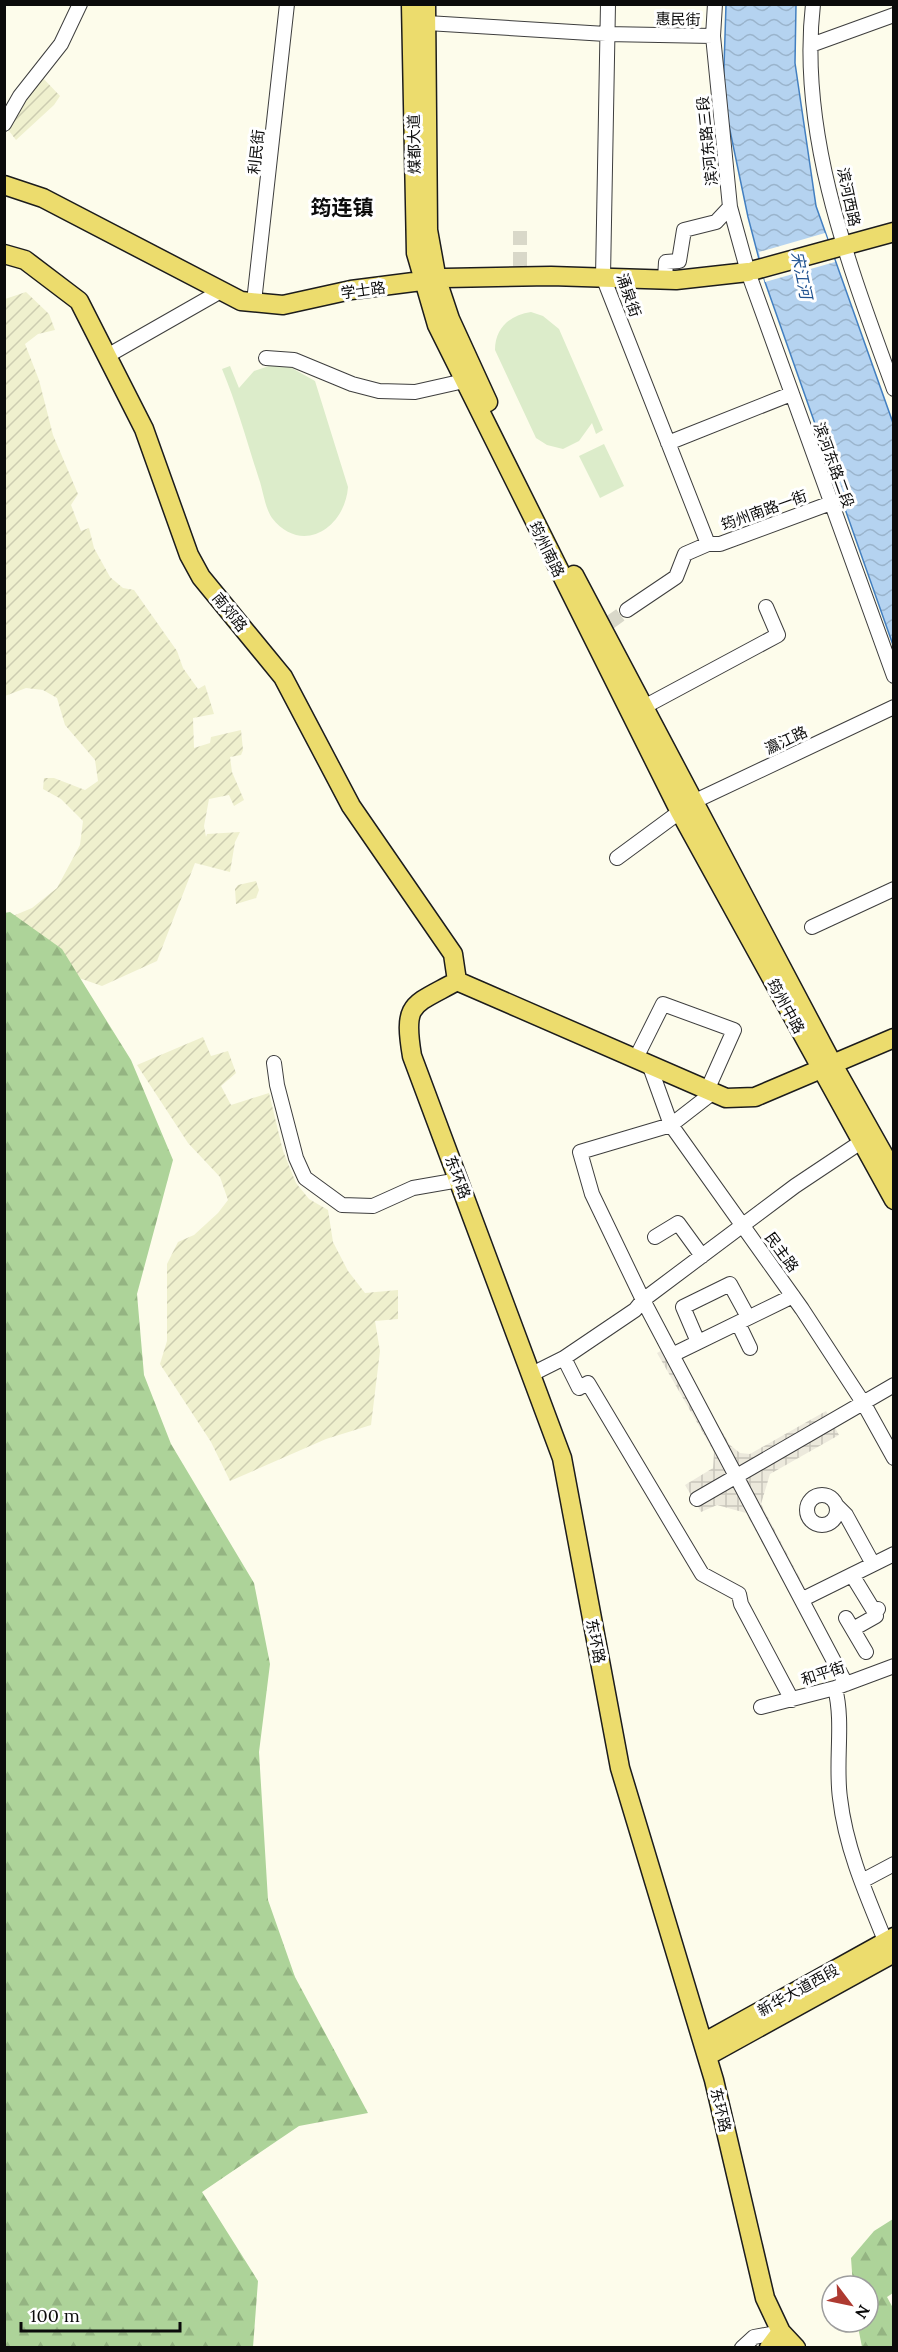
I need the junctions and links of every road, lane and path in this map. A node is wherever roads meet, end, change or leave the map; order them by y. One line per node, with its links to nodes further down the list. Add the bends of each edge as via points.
1 (80, 4): 12 (street, via 61,44 20,96)
2 (288, 4): 23 (street, 利民街)
3 (411, 4): 21 (main road, 煤都大道, via 416,250)
4 (608, 4): 9 (street, 涌泉街)
5 (715, 4): 10 (street, 滨河东路三段)
6 (813, 4): 11 (street, 滨河西路)
7 (427, 14): 9 (street, 惠民街); 21 (main road, 煤都大道)
8 (894, 15): 11 (street)
9 (606, 34): 10 (street, 惠民街); 19 (street, 涌泉街)
10 (712, 36): 14 (street, 滨河东路三段)
11 (811, 45): 16 (street, 滨河西路, via 815,108)
12 (4, 124)
13 (4, 185): 22 (main road, 学士路, via 44,198)
14 (730, 207): 18 (street, 滨河东路三段); 20 (street, via 716,222 684,230 679,261 666,262)
15 (894, 232): 16 (main road)
16 (838, 249): 18 (main road, 学士路); 27 (street, 滨河西路)
17 (4, 254): 24 (main road, 南郊路, via 25,260 79,301)
18 (752, 271): 20 (main road, 学士路, via 709,278); 28 (street, 滨河东路二段)
19 (603, 277): 20 (main road, 学士路); 21 (main road, 学士路, via 520,271); 29 (street, 涌泉街)
20 (665, 279)
21 (430, 281): 23 (main road, 学士路, via 351,290 283,304); 26 (main road, 筠州南路, via 437,325); 36 (main road, 筠州南路, via 513,456 605,626)
22 (221, 291): 23 (main road, 学士路, via 241,301); 24 (street)
23 (254, 302)
24 (107, 356): 41 (main road, 南郊路, via 144,429 189,555 201,577 283,677 351,806 453,954)
25 (266, 358): 26 (street, via 294,360 379,391 415,392)
26 (464, 381): 37 (main road, 筠州南路)
27 (894, 388)
28 (791, 394): 29 (street); 30 (street, 滨河东路二段)
29 (668, 444): 31 (street, 涌泉街)
30 (831, 503): 31 (street, 筠州南路一街, via 720,544); 34 (street, 滨河东路二段)
31 (708, 544): 33 (street, 筠州南路一街, via 685,554 676,578)
32 (766, 607): 36 (street, via 778,635)
33 (627, 610)
34 (894, 676)
35 (894, 707): 37 (street, 瀛江路)
36 (642, 708): 37 (main road, 筠州南路)
37 (687, 807): 38 (street, 瀛江路); 45 (main road, 筠州中路)
38 (617, 858)
39 (894, 889): 40 (street)
40 (812, 927)
41 (457, 981): 43 (main road); 50 (main road, 东环路, via 420,1002 407,1025 412,1056)
42 (894, 1038): 45 (main road)
43 (642, 1061): 46 (main road); 46 (street, via 663,1004 735,1030 709,1086); 47 (street, 民主路)
44 (274, 1063): 50 (street, via 293,1148 305,1178 342,1205 373,1206 413,1188)
45 (826, 1066): 46 (main road, via 755,1097); 48 (main road, 筠州中路); 49 (main road, 筠州中路)
46 (711, 1094): 47 (street)
47 (671, 1125): 52 (street, 民主路); 56 (street, via 580,1152 592,1194)
48 (861, 1142): 51 (main road, 筠州中路); 52 (street)
49 (894, 1173)
50 (459, 1180): 62 (main road, 东环路)
51 (894, 1200)
52 (742, 1226): 54 (street); 55 (street, 民主路)
53 (655, 1237): 54 (street, via 678,1223)
54 (702, 1256): 56 (street)
55 (793, 1296): 57 (street); 64 (street, 民主路)
56 (643, 1300): 60 (street); 61 (street, via 635,1310)
57 (743, 1320): 58 (street); 58 (street, via 730,1284 683,1307); 59 (street)
58 (698, 1342): 60 (street)
59 (750, 1348)
60 (672, 1355): 66 (street)
61 (564, 1358): 62 (street); 76 (street, via 579,1388 588,1383 702,1574 739,1594)
62 (532, 1374): 81 (main road, 东环路, via 562,1458 620,1768)
63 (894, 1385): 64 (street)
64 (864, 1404): 65 (street, 民主路); 66 (street)
65 (894, 1458)
66 (737, 1476): 67 (street); 72 (street)
67 (697, 1499)
68 (837, 1506): 70 (street)
69 (894, 1554): 70 (street)
70 (873, 1564): 71 (street)
71 (852, 1575): 72 (street); 73 (street, via 876,1610 876,1616 850,1624)
72 (803, 1599): 75 (street)
73 (866, 1652)
74 (894, 1666): 75 (street, 和平街)
75 (840, 1686): 76 (street, 和平街); 79 (street, via 840,1798)
76 (792, 1700): 77 (street, 和平街)
77 (761, 1707)
78 (894, 1864): 79 (street)
79 (862, 1881): 80 (street)
80 (891, 1950): 81 (main road, 新华大道西段)
81 (705, 2049): 82 (main road, 东环路, via 765,2298)
82 (790, 2343): 83 (street, via 754,2337); 84 (main road)
83 (742, 2348)
84 (769, 2348)

